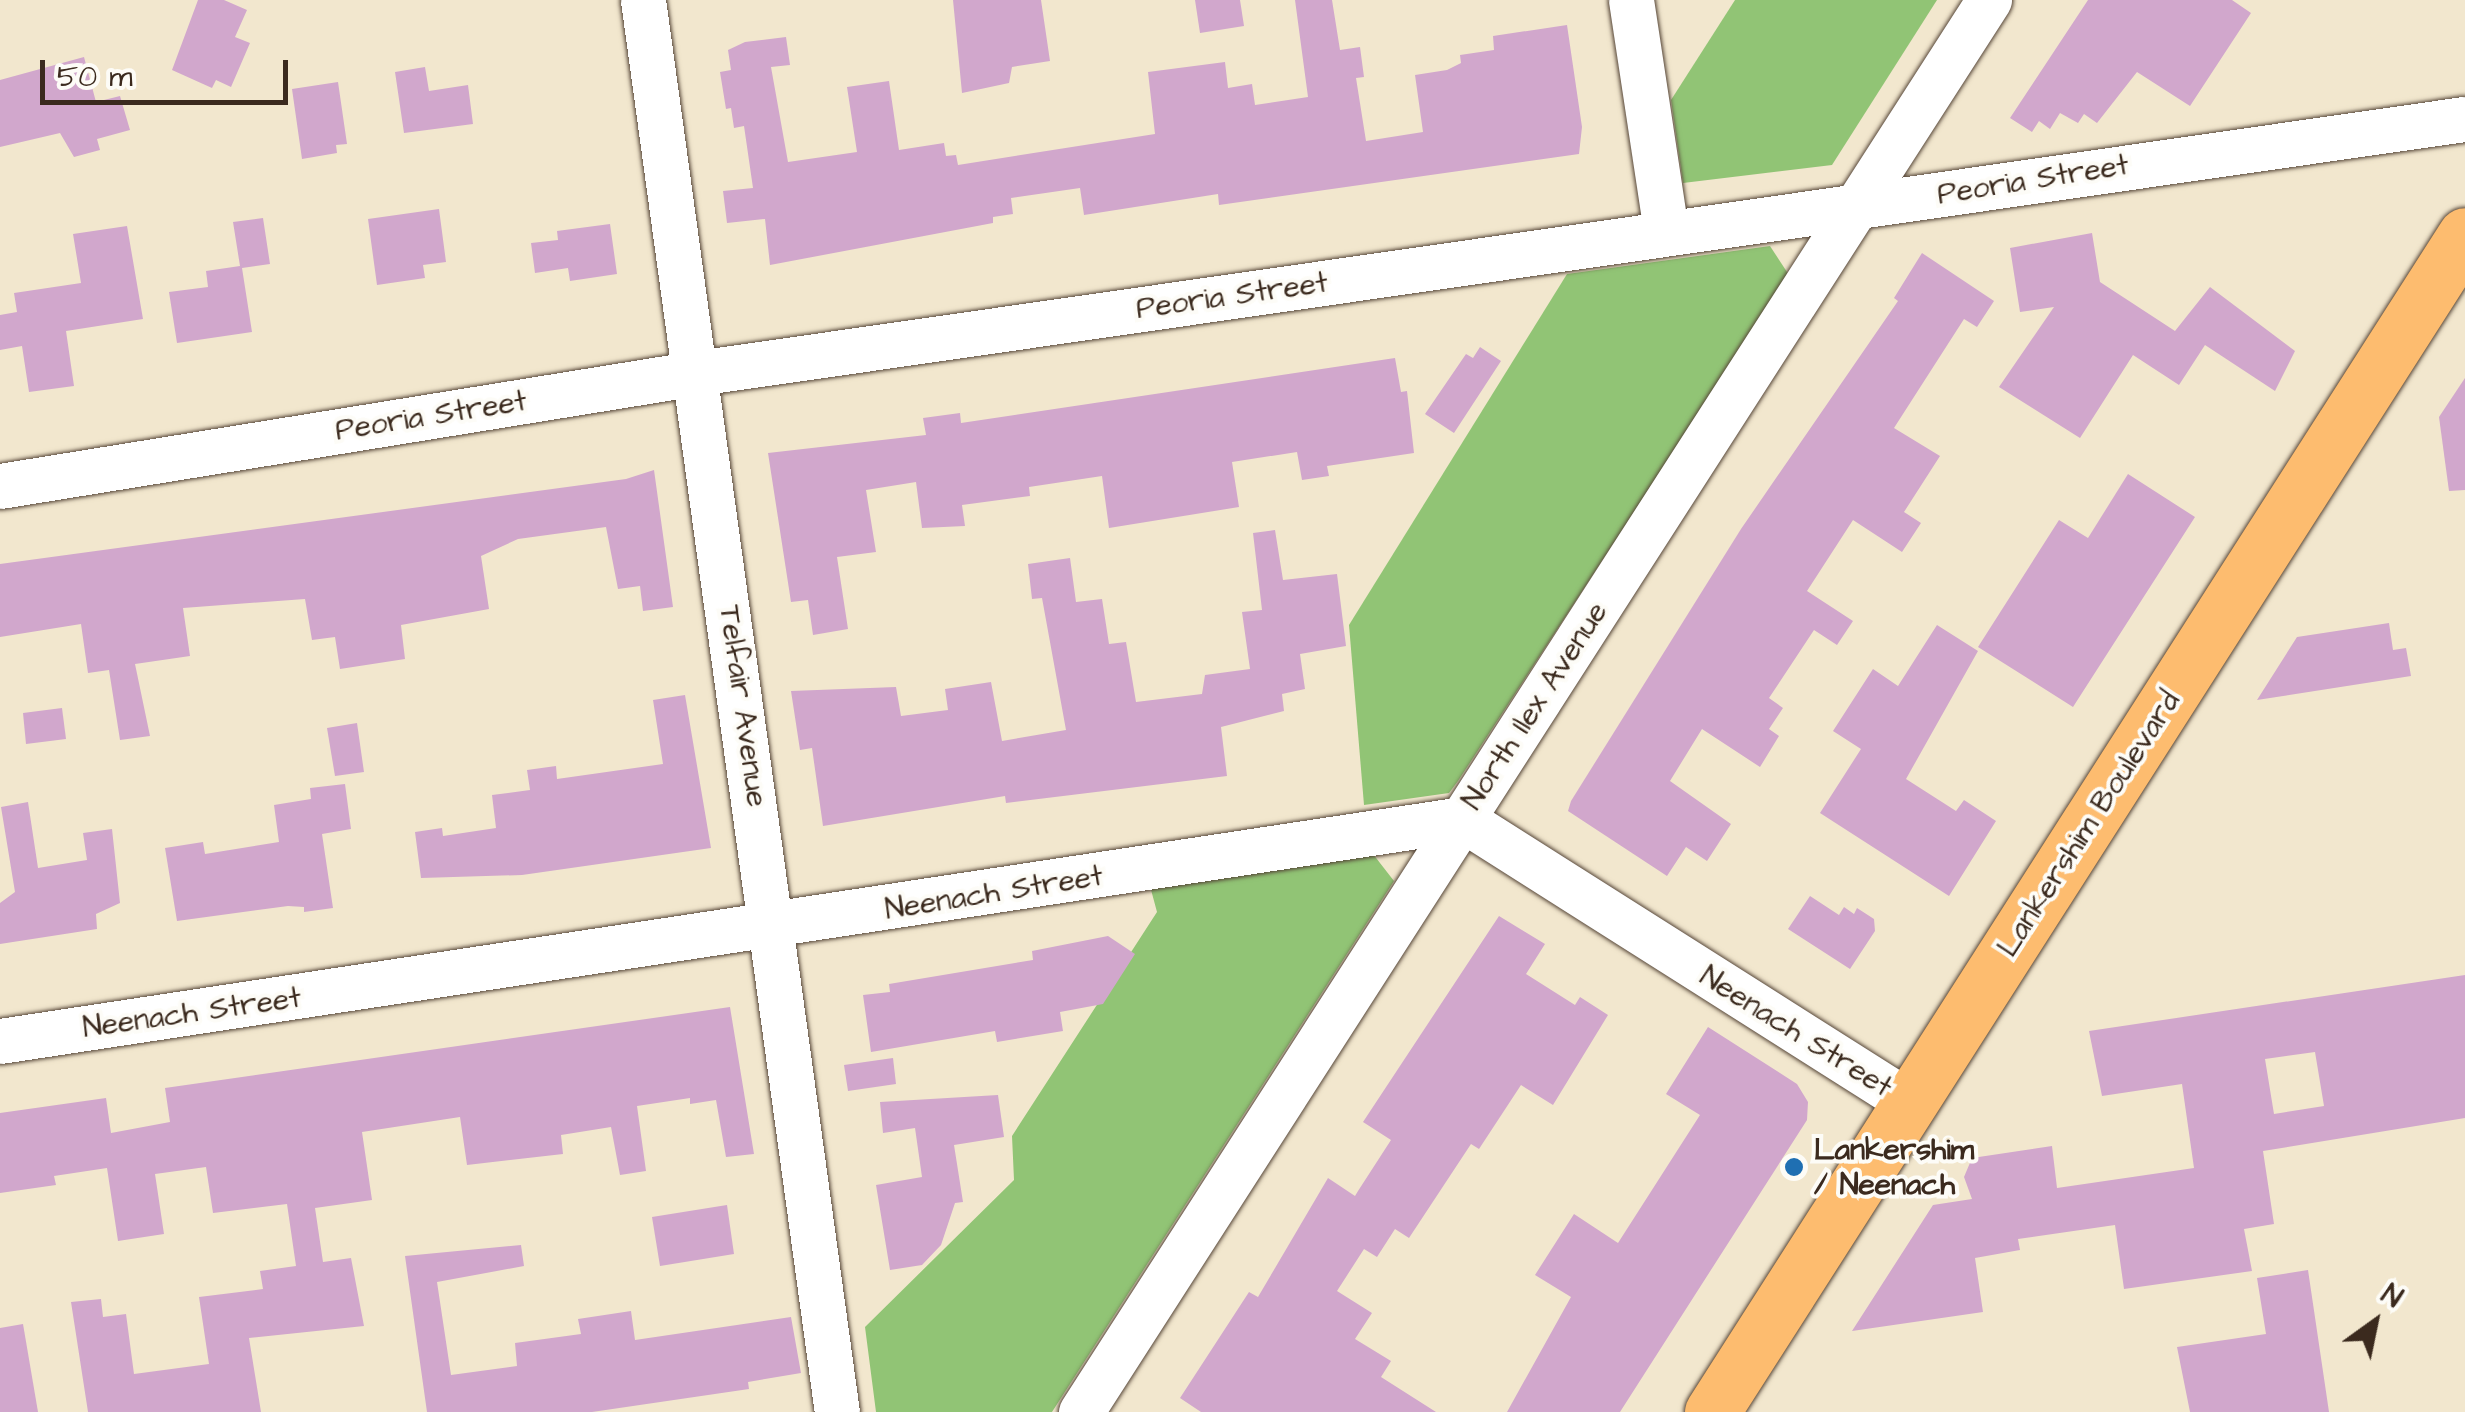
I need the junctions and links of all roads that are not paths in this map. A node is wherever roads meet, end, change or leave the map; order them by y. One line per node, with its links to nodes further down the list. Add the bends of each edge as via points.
1 (643, 0): 8 (street, Telfair Avenue)
2 (1632, 0): 6 (street)
3 (1989, 0): 5 (street, North Ilex Avenue)
4 (2465, 118): 5 (street, Peoria Street)
5 (1858, 208): 6 (street, Peoria Street); 10 (street, North Ilex Avenue)
6 (1666, 232): 8 (street, Peoria Street)
7 (2465, 234): 13 (main road, Lankershim Boulevard)
8 (697, 374): 9 (street, Peoria Street); 11 (street, Telfair Avenue)
9 (0, 486)
10 (1462, 819): 11 (street, Neenach Street); 13 (street, Neenach Street); 15 (street, North Ilex Avenue)
11 (774, 927): 12 (street, Neenach Street); 14 (street, Telfair Avenue)
12 (0, 1041)
13 (1910, 1103): 16 (main road, Lankershim Boulevard)
14 (837, 1412)
15 (1081, 1412)
16 (1712, 1412)

